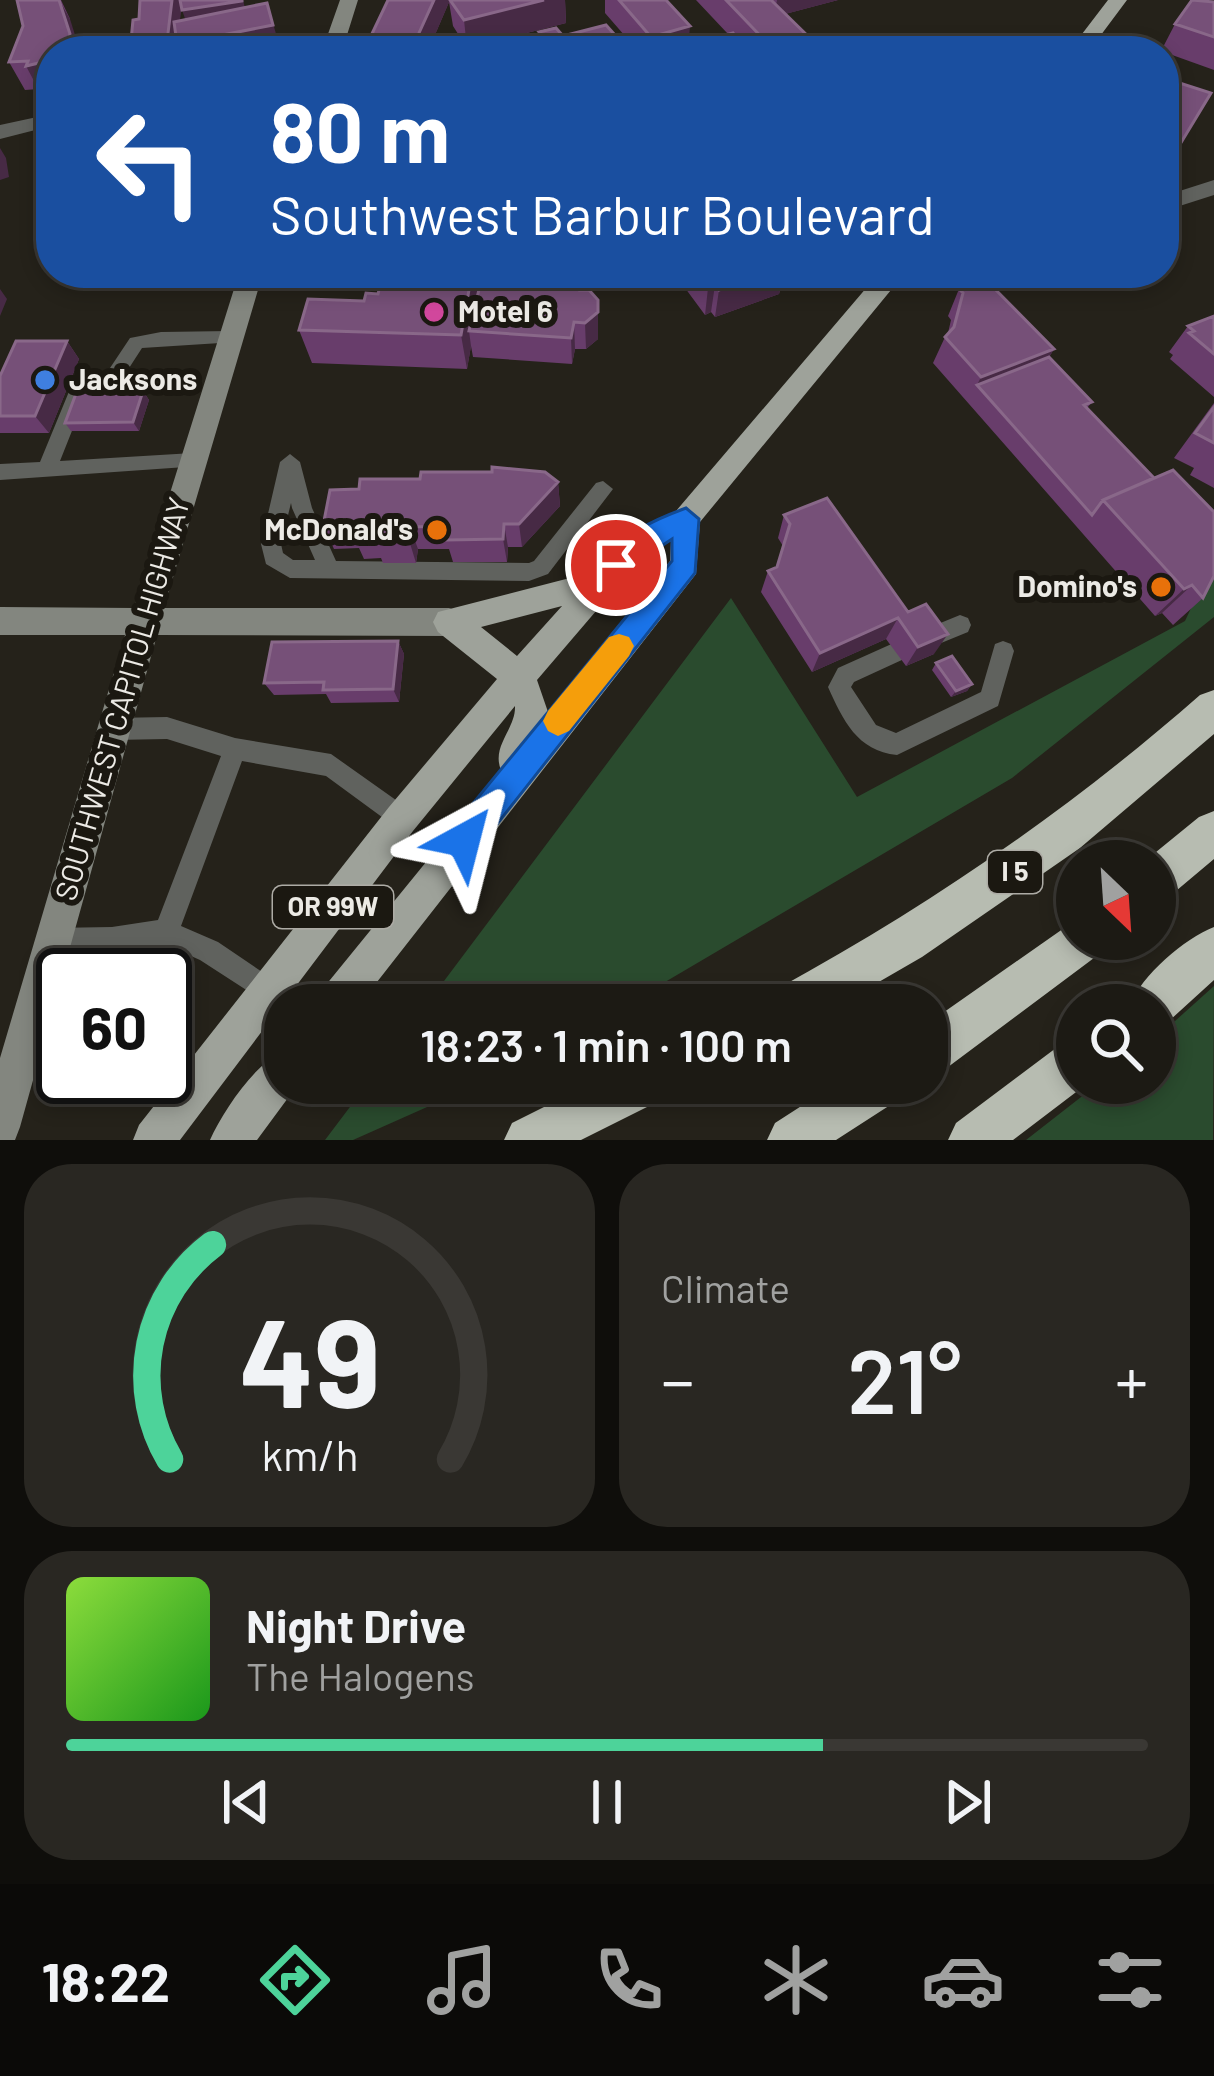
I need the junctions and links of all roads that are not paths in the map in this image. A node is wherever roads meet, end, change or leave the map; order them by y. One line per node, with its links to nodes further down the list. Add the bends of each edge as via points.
1 (349, 0): 3 (main road)
2 (1118, 0): 6 (main road)
3 (338, 23): 4 (main road); 5 (main road)
4 (320, 36)
5 (339, 36)
6 (1090, 36)
7 (36, 124): 8 (street)
8 (0, 132)
9 (1214, 187): 10 (street)
10 (1179, 199)
11 (246, 288): 13 (main road, SOUTHWEST CAPITOL HIGHWAY)
12 (880, 288): 18 (main road, OR 99W)
13 (230, 337): 14 (main road, SOUTHWEST CAPITOL HIGHWAY); 15 (lane, via 136,343 114,377 82,382)
14 (193, 461): 15 (lane); 21 (main road, SOUTHWEST CAPITOL HIGHWAY)
15 (47, 470): 16 (lane)
16 (0, 472)
17 (603, 489): 19 (lane, via 541,568 529,572)
18 (686, 519): 20 (main road, OR 99W, via 634,546); 32 (main road, OR 99W, via 685,565)
19 (330, 569): 19 (lane, via 290,569 273,558 290,462)
20 (599, 583): 23 (main road); 28 (main road, OR 99W)
21 (145, 620): 22 (main road); 23 (main road); 30 (main road, SOUTHWEST CAPITOL HIGHWAY)
22 (0, 621)
23 (449, 622): 28 (main road)
24 (960, 625): 25 (lane)
25 (924, 640)
26 (1003, 651): 27 (lane, via 990,699 884,745 868,736 839,687 846,675)
27 (896, 652)
28 (517, 679): 32 (main road, via 532,717 516,742); 33 (main road, OR 99W)
29 (1214, 708): 42 (highway, I 5, via 1036,858)
30 (113, 729): 31 (lane, via 166,728); 37 (main road, SOUTHWEST CAPITOL HIGHWAY)
31 (235, 748): 33 (lane, via 331,765); 36 (lane)
32 (512, 778): 41 (main road, OR 99W)
33 (400, 819): 40 (main road, OR 99W)
34 (1214, 832): 35 (highway)
35 (1176, 864)
36 (166, 932): 37 (lane); 44 (lane)
37 (52, 941): 51 (main road, SOUTHWEST CAPITOL HIGHWAY)
38 (1214, 950): 43 (highway)
39 (1056, 958): 46 (highway)
40 (273, 984)
41 (351, 984)
42 (833, 984)
43 (1176, 984)
44 (264, 988)
45 (264, 996): 52 (main road, OR 99W)
46 (948, 1038)
47 (1056, 1078): 56 (highway)
48 (264, 1097): 53 (main road)
49 (602, 1104): 54 (highway)
50 (848, 1104): 55 (highway)
51 (0, 1127)
52 (154, 1140)
53 (231, 1140)
54 (529, 1140)
55 (792, 1140)
56 (974, 1140)

